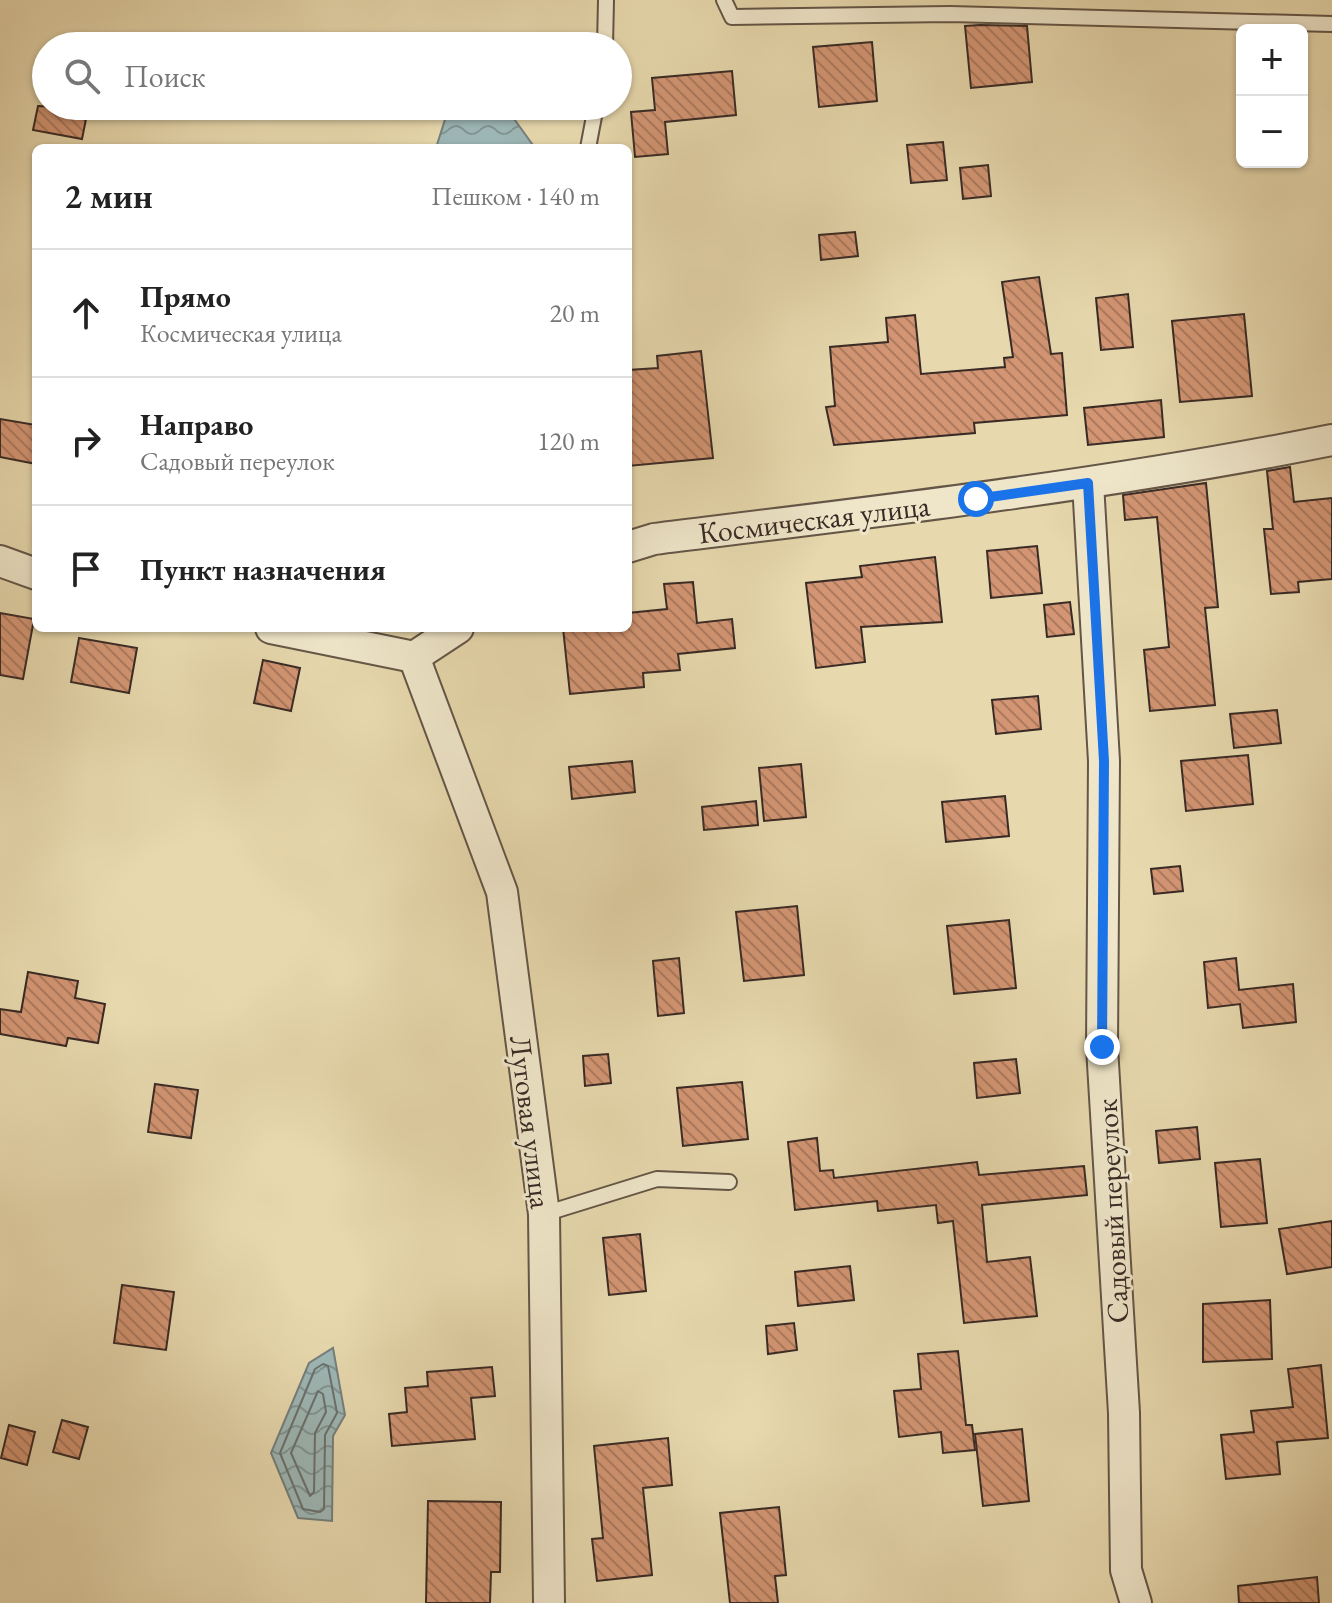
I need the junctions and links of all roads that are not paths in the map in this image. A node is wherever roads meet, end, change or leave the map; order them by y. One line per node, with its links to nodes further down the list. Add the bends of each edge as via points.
1 (606, 0): 4 (lane)
2 (724, 0): 3 (lane, via 732,17 950,14)
3 (1332, 24)
4 (605, 32)
5 (593, 120): 6 (lane)
6 (589, 144)
7 (1332, 440): 8 (street, Космическая улица)
8 (1088, 483): 9 (street, Космическая улица); 18 (street, Садовый переулок, via 1104,761 1102,1047 1124,1413 1126,1570)
9 (632, 546)
10 (0, 561): 11 (street)
11 (32, 573)
12 (291, 632): 14 (street)
13 (452, 632): 14 (street)
14 (414, 657): 16 (street, Луговая улица, via 502,892)
15 (729, 1182): 16 (lane, via 657,1179)
16 (544, 1214): 17 (street, Луговая улица)
17 (549, 1603)
18 (1136, 1603)

